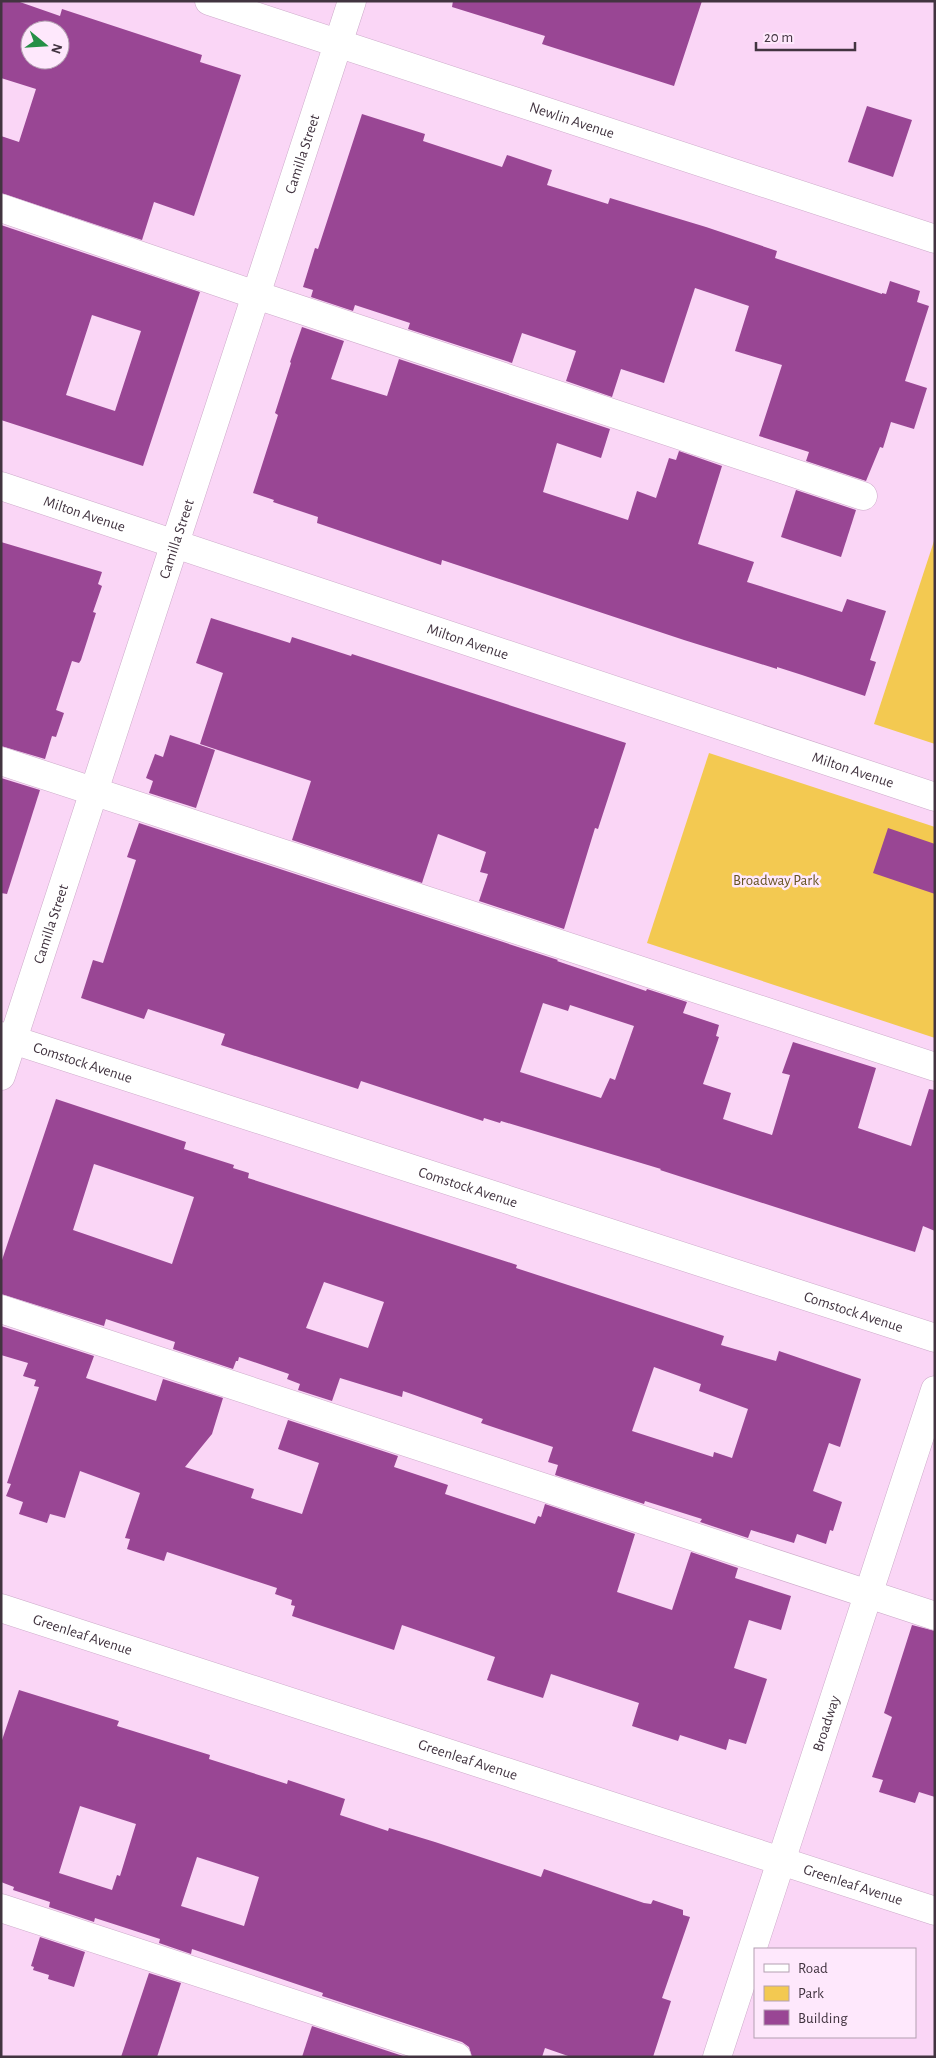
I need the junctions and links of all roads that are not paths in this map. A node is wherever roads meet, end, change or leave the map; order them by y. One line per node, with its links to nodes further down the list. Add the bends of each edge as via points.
1 (209, 1): 3 (street, Newlin Avenue)
2 (352, 1): 3 (street, Camilla Street)
3 (338, 43): 5 (street, Newlin Avenue); 6 (street, Camilla Street)
4 (1, 208): 6 (street)
5 (935, 239)
6 (256, 295): 8 (street); 9 (street, Camilla Street)
7 (1, 486): 9 (street, Milton Avenue)
8 (863, 496)
9 (175, 542): 11 (street, Camilla Street); 12 (street, Milton Avenue)
10 (1, 761): 11 (street)
11 (94, 792): 13 (street, Camilla Street); 14 (street)
12 (935, 797)
13 (7, 1038): 15 (street, Camilla Street); 17 (street, Comstock Avenue)
14 (935, 1067)
15 (1, 1076)
16 (1, 1309): 19 (street)
17 (935, 1338)
18 (935, 1390): 19 (street, Broadway)
19 (868, 1594): 21 (street); 22 (street, Broadway)
20 (1, 1608): 22 (street, Greenleaf Avenue)
21 (935, 1616)
22 (780, 1861): 24 (street, Greenleaf Avenue); 26 (street, Broadway)
23 (1, 1908): 25 (street)
24 (935, 1911)
25 (457, 2057)
26 (717, 2057)

